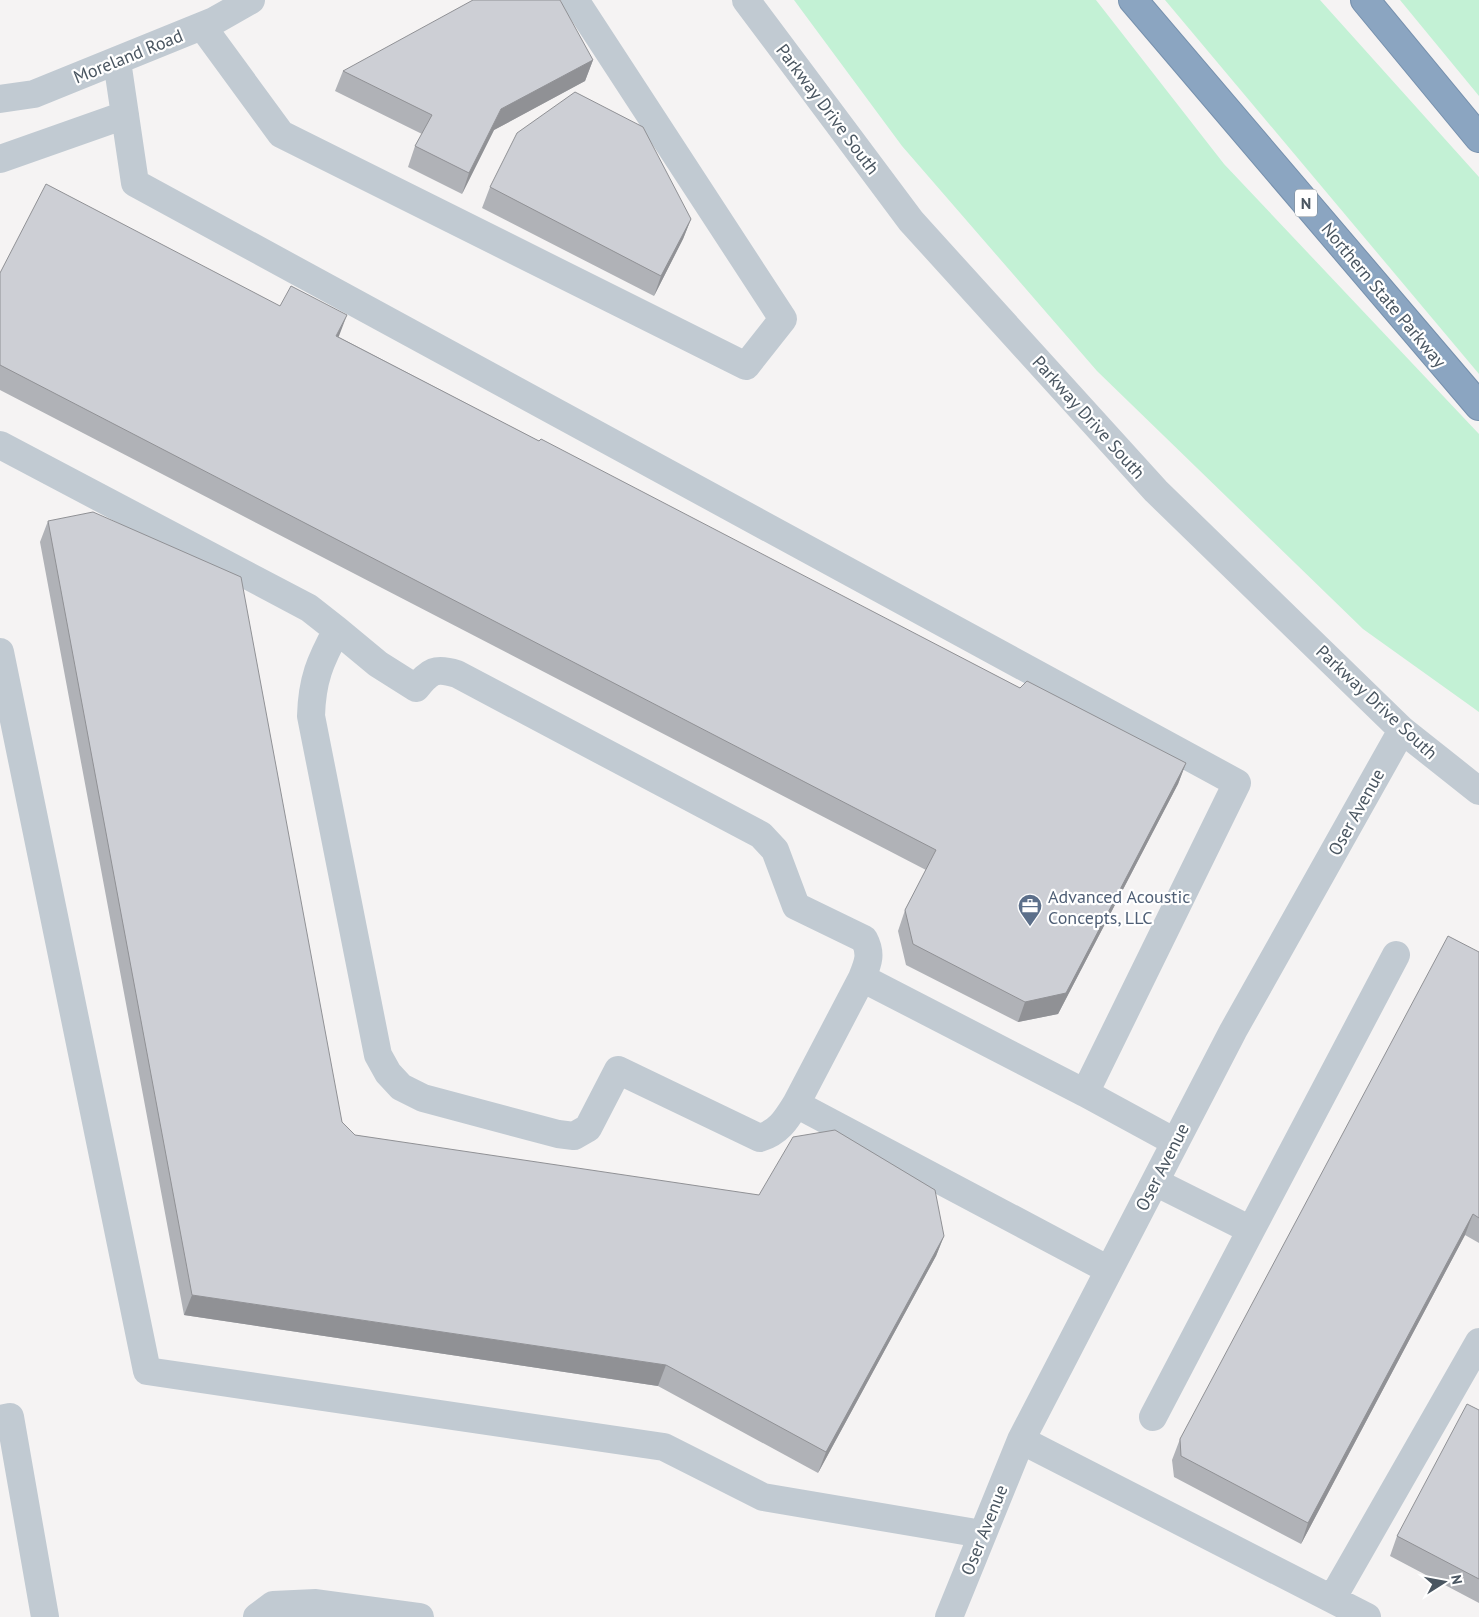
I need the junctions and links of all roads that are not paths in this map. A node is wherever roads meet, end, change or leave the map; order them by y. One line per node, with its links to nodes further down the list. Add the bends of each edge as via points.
1 (251, 0): 6 (street, Moreland Road)
2 (575, 0): 6 (street, via 783,319 746,366 282,134)
3 (746, 0): 16 (street, Parkway Drive South, via 911,221 1156,491)
4 (1133, 0): 12 (highway, Northern State Parkway / N)
5 (1365, 0): 10 (highway)
6 (202, 26): 7 (street, Moreland Road)
7 (117, 61): 8 (street, Moreland Road, via 34,94); 9 (street)
8 (0, 99)
9 (125, 115): 11 (street); 20 (street, via 135,183 1237,783)
10 (1479, 138)
11 (0, 159)
12 (1479, 406)
13 (0, 445): 14 (street, via 309,608)
14 (337, 630): 19 (street, via 378,664 416,688 429,672 444,670 457,674 761,835 775,850 796,906 864,939 870,958); 21 (street, via 319,663 312,691 312,716 378,1055 401,1087 423,1098 574,1136 588,1128 618,1070 760,1138 782,1126)
15 (0, 652): 30 (street, via 147,1371 664,1447 763,1497)
16 (1402, 730): 17 (street, Parkway Drive South); 22 (street, Oser Avenue, via 1233,1031)
17 (1479, 791)
18 (1396, 955): 24 (street)
19 (862, 978): 20 (street); 21 (street)
20 (1085, 1093): 22 (street)
21 (796, 1104): 25 (street)
22 (1175, 1142): 23 (street, Oser Avenue)
23 (1155, 1182): 24 (street); 25 (street, Oser Avenue)
24 (1251, 1230): 27 (street)
25 (1108, 1270): 29 (street, Oser Avenue)
26 (1479, 1342): 31 (street)
27 (1153, 1417)
28 (0, 1419): 32 (street, via 10,1417)
29 (1021, 1440): 30 (street, Oser Avenue); 31 (street)
30 (982, 1534): 35 (street, Oser Avenue)
31 (1332, 1599): 36 (street)
32 (45, 1617)
33 (257, 1617): 34 (street, via 273,1605 316,1603)
34 (420, 1617)
35 (949, 1617)
36 (1368, 1617)

